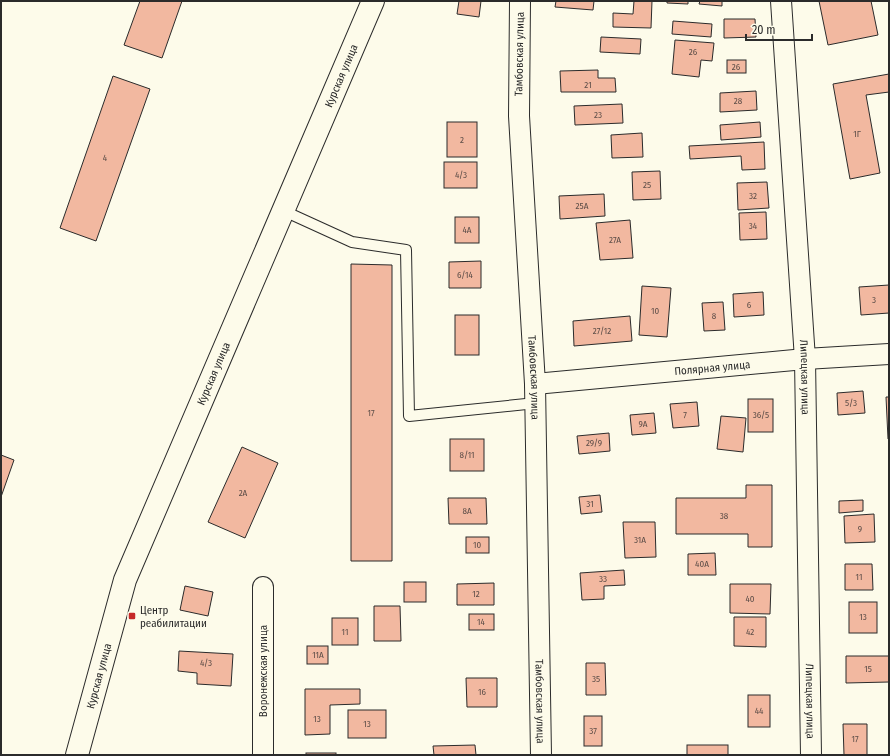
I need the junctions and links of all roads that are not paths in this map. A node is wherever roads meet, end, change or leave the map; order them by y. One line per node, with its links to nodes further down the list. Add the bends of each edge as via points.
1 (373, 1): 4 (street, Курская улица)
2 (520, 1): 7 (street, Тамбовская улица, via 519,116)
3 (781, 1): 6 (street, Липецкая улица)
4 (284, 211): 7 (lane, via 352,242 406,250 409,416); 9 (street, Курская улица, via 125,580)
5 (889, 354): 6 (street, Полярная улица)
6 (806, 359): 7 (street, Полярная улица); 12 (street, Липецкая улица)
7 (535, 394): 11 (street, Тамбовская улица)
8 (263, 587): 10 (street, Воронежская улица)
9 (77, 755)
10 (263, 755)
11 (541, 755)
12 (811, 755)

